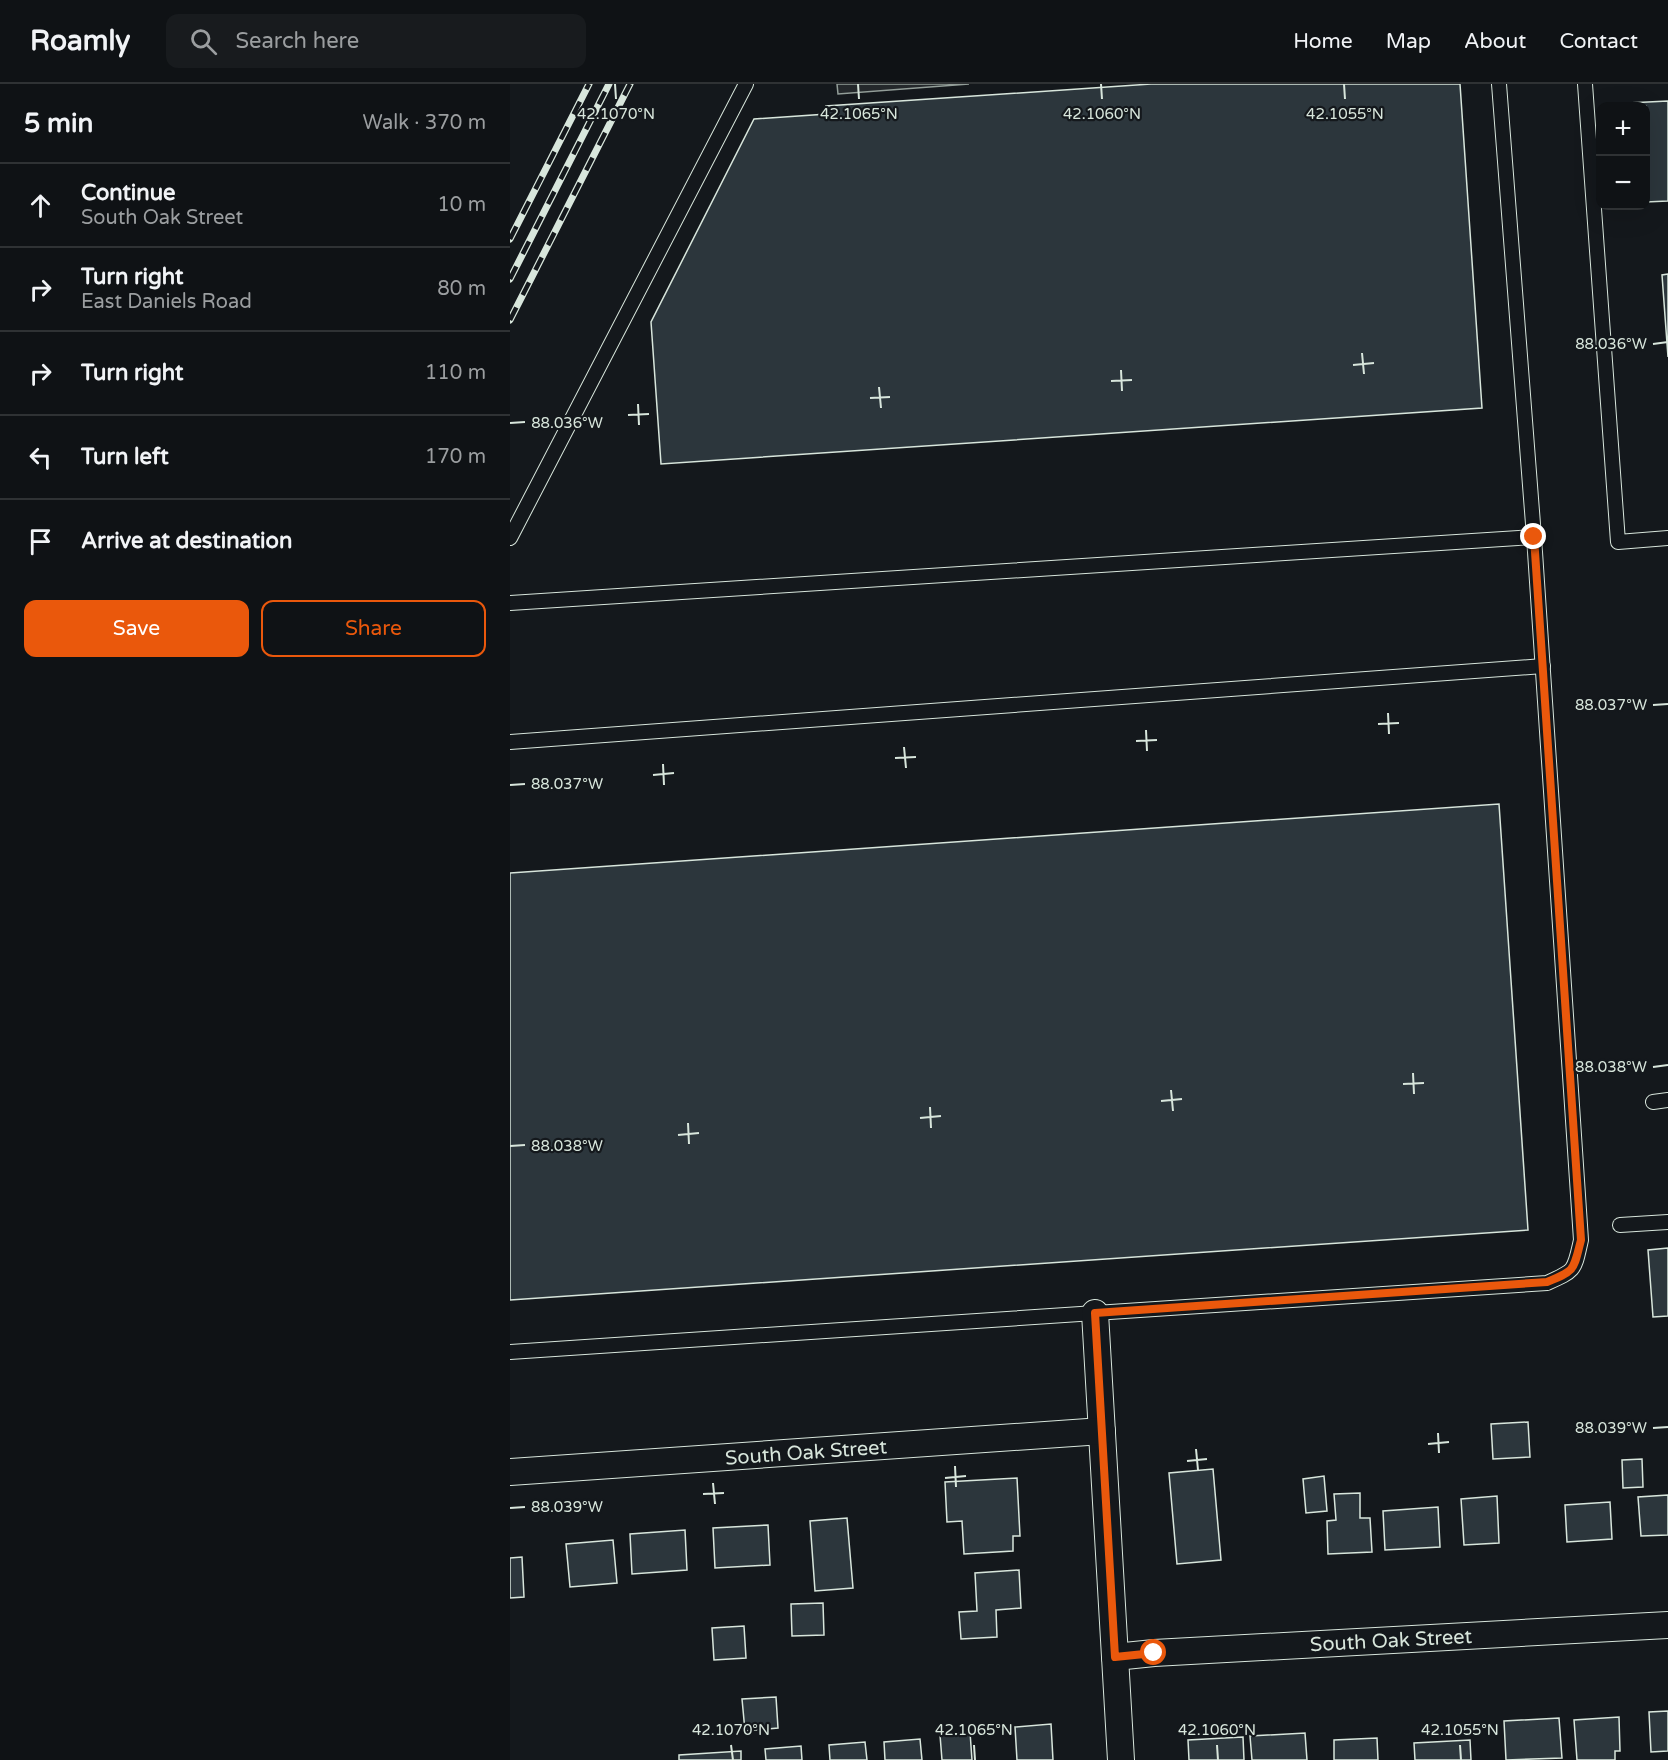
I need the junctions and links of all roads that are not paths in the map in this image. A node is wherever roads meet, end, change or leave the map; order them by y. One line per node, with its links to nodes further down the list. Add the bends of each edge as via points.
1 (746, 84): 5 (lane)
2 (1499, 84): 4 (lane)
3 (1585, 84): 6 (lane, via 1618,542)
4 (1534, 537): 7 (lane); 8 (lane)
5 (510, 538)
6 (1668, 538)
7 (510, 603)
8 (1542, 666): 9 (lane); 14 (lane, via 1581,1240 1569,1273 1547,1282)
9 (510, 742)
10 (1668, 1100): 11 (lane)
11 (1653, 1102)
12 (1668, 1222): 13 (lane)
13 (1620, 1225)
14 (1095, 1313): 15 (lane); 16 (street)
15 (510, 1352)
16 (1102, 1431): 17 (street, South Oak Street); 19 (street)
17 (510, 1472)
18 (1668, 1625): 19 (street, South Oak Street)
19 (1115, 1657): 20 (street)
20 (1121, 1760)

